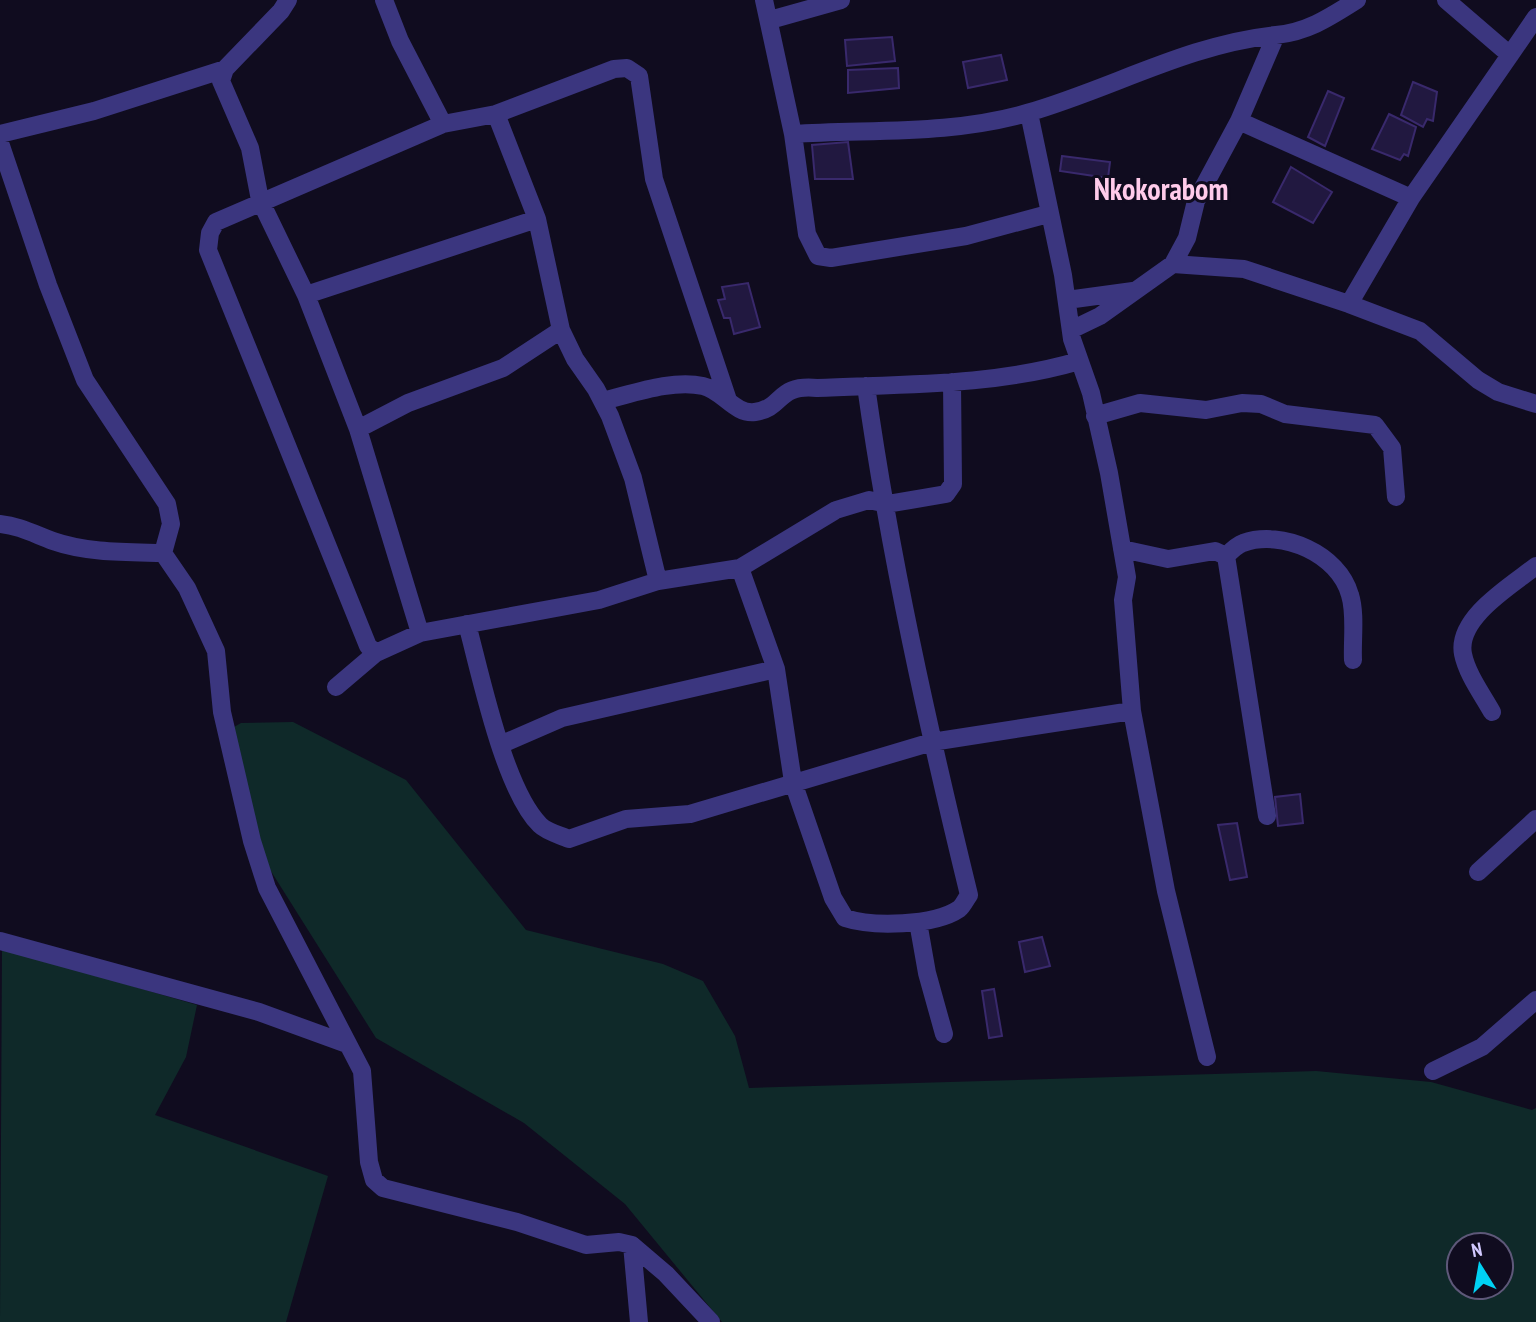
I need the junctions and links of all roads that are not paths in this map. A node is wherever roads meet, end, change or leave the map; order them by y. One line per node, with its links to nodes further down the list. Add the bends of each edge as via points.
1 (288, 0): 11 (street)
2 (384, 0): 15 (street)
3 (764, 0): 8 (street)
4 (841, 0): 8 (street)
5 (1357, 0): 9 (street, via 1315,26)
6 (1446, 0): 10 (street)
7 (1536, 17): 10 (street)
8 (770, 20): 17 (street)
9 (1276, 35): 12 (street, via 1233,41 1171,59); 14 (street)
10 (1510, 55): 19 (street)
11 (225, 69): 16 (street, via 94,111); 20 (street, via 221,81 250,148)
12 (1029, 113): 17 (street, via 960,129); 21 (street)
13 (496, 114): 15 (street); 22 (street); 33 (street, via 614,69 627,68 639,76 654,179)
14 (1238, 121): 19 (street); 23 (street, via 1196,201 1187,238)
15 (443, 124): 20 (street)
16 (0, 134)
17 (793, 134): 21 (street, via 807,234 818,256 923,244)
18 (0, 143): 42 (street, via 85,380 167,504 171,524)
19 (1411, 198): 27 (street)
20 (260, 201): 25 (street); 49 (street, via 216,222 208,250 368,646)
21 (1048, 214): 26 (street)
22 (537, 219): 25 (street); 28 (street)
23 (1173, 264): 24 (street); 27 (street, via 1244,269)
24 (1136, 290): 26 (street); 29 (street)
25 (306, 295): 37 (street)
26 (1067, 300): 29 (street)
27 (1349, 304): 35 (street, via 1420,331 1478,380)
28 (561, 330): 34 (street); 37 (street, via 503,368 408,403)
29 (1071, 330): 30 (street)
30 (1079, 361): 31 (street, via 1030,373); 36 (street)
31 (952, 382): 32 (street); 39 (street, via 953,484 946,494)
32 (866, 386): 33 (street, via 799,386 754,412 741,411); 39 (street)
33 (728, 400): 34 (street, via 702,386 665,387)
34 (602, 401): 46 (street, via 633,478)
35 (1536, 404)
36 (1095, 416): 38 (street, via 1140,403 1206,410 1242,403 1261,404 1285,414 1376,425 1392,448); 41 (street)
37 (358, 429): 48 (street)
38 (1396, 497)
39 (887, 504): 45 (street, via 869,500 835,510); 55 (street)
40 (0, 523): 42 (street, via 22,526 54,541 106,551)
41 (1122, 550): 43 (street, via 1168,559 1215,551); 53 (street)
42 (163, 553): 65 (street, via 187,589 216,651 222,712 267,888)
43 (1226, 556): 50 (street, via 1241,543 1281,539 1318,554 1340,574 1351,595); 58 (street)
44 (1536, 566): 54 (street, via 1473,617 1462,651)
45 (740, 568): 46 (street); 51 (street)
46 (658, 581): 47 (street, via 599,600)
47 (467, 624): 48 (street); 56 (street)
48 (420, 633): 49 (street)
49 (376, 653): 52 (street)
50 (1353, 660)
51 (776, 669): 56 (street, via 562,718); 57 (street)
52 (336, 687)
53 (1132, 711): 55 (street); 66 (street, via 1166,891)
54 (1492, 712)
55 (932, 742): 57 (street); 61 (street, via 969,895 960,908)
56 (500, 745): 57 (street, via 527,810 542,828 569,839 626,819 690,814)
57 (793, 782): 61 (street, via 833,898 845,918 865,925)
58 (1268, 816)
59 (1536, 820): 60 (street)
60 (1478, 872)
61 (918, 922): 64 (street)
62 (0, 941): 65 (street, via 259,1012)
63 (1536, 1000): 67 (street, via 1482,1047)
64 (944, 1034)
65 (347, 1044): 68 (street, via 362,1071 369,1162 374,1180 383,1188 586,1245)
66 (1207, 1057)
67 (1433, 1071)
68 (632, 1245): 69 (street); 70 (street)
69 (639, 1322)
70 (711, 1322)

